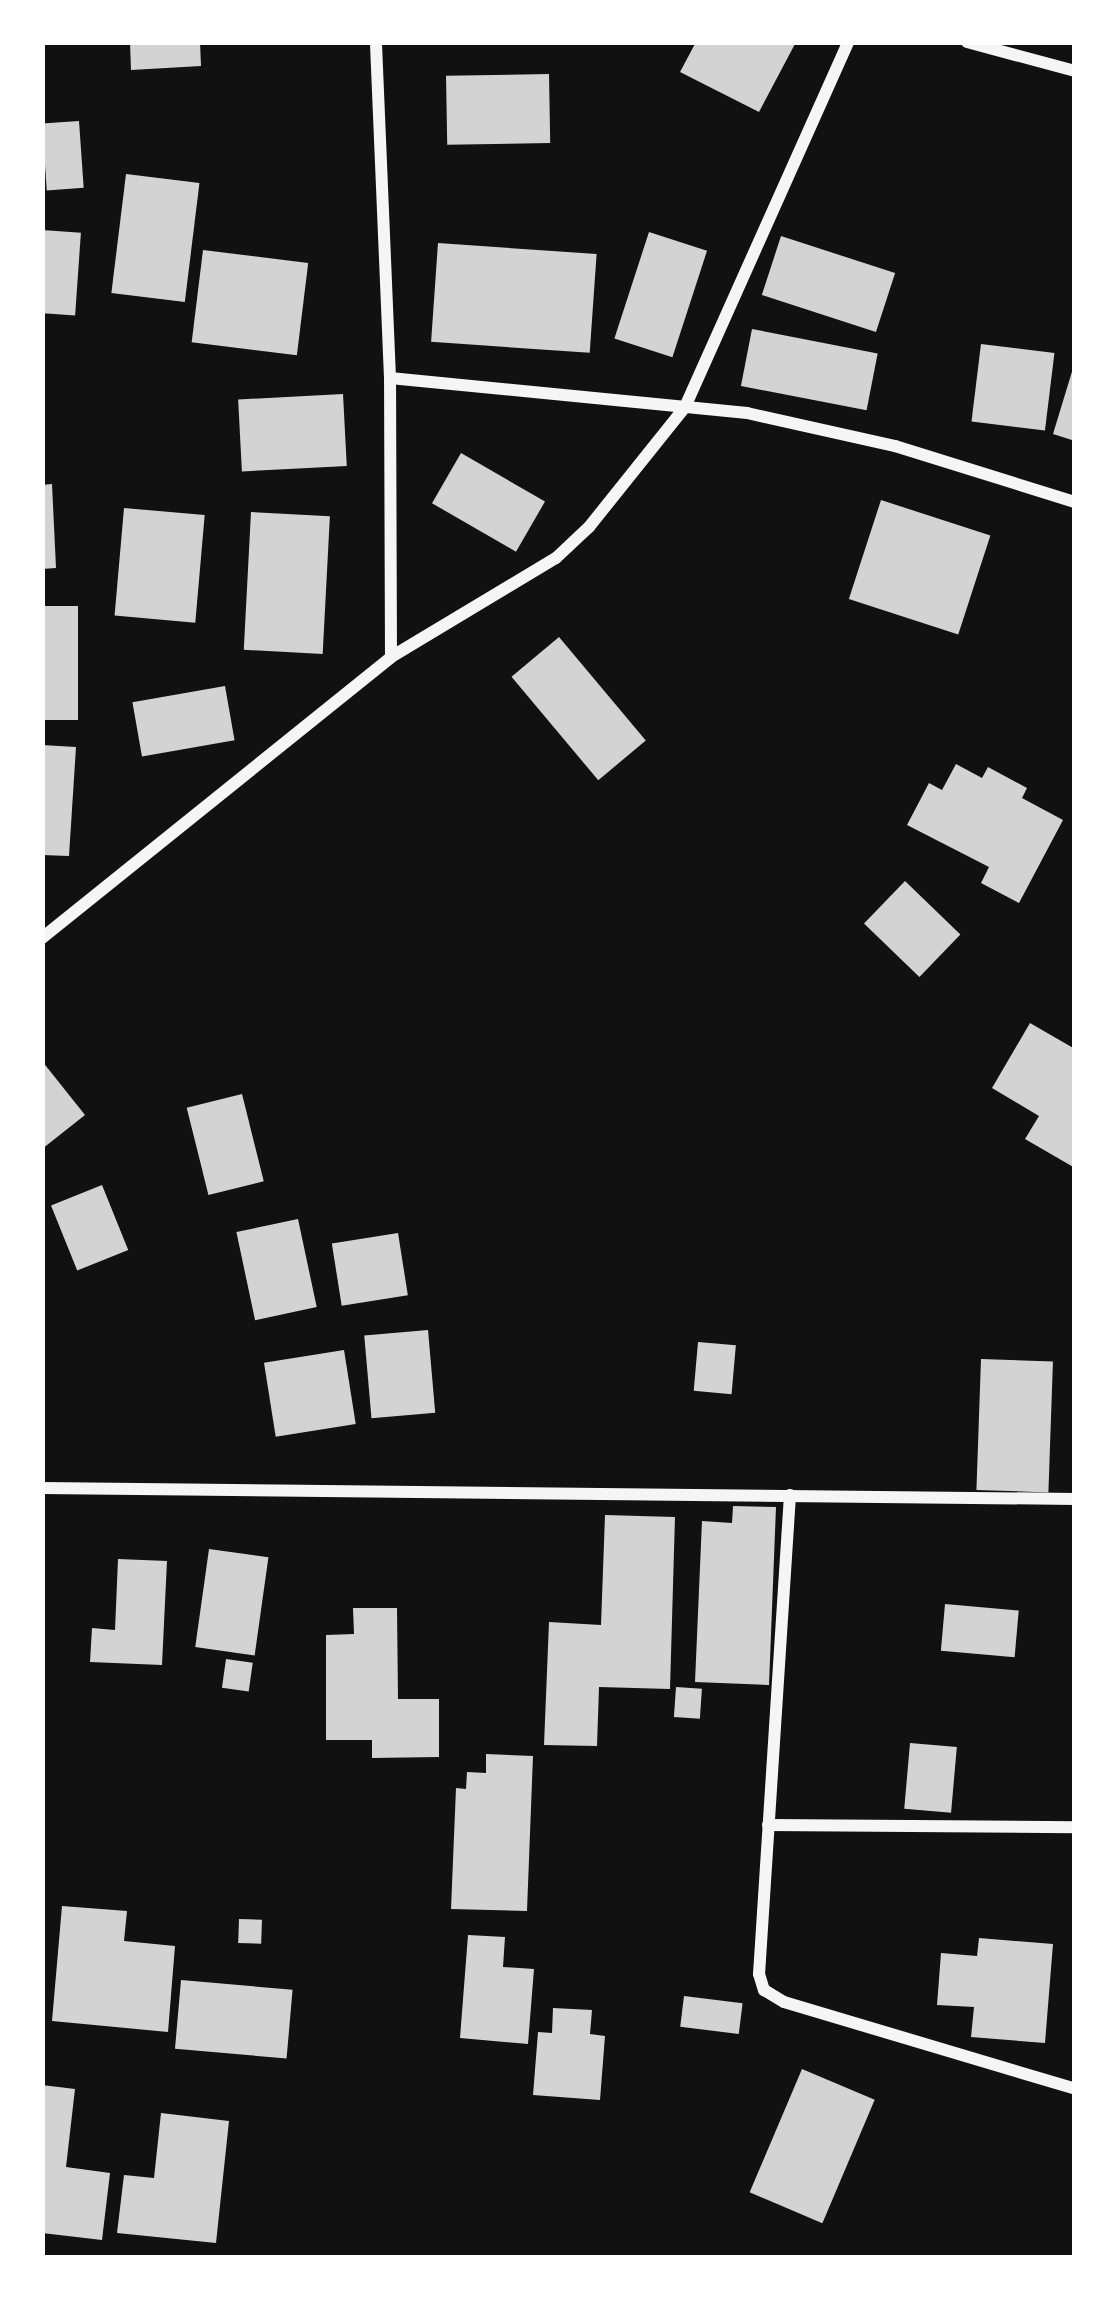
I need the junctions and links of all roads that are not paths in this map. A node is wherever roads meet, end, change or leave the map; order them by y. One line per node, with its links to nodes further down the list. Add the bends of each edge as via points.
1 (376, 42): 5 (street)
2 (848, 42): 6 (street)
3 (968, 42): 4 (street)
4 (1075, 71)
5 (390, 378): 6 (street); 8 (street)
6 (686, 406): 7 (street, via 896,446); 8 (street, via 556,558)
7 (1075, 502)
8 (391, 657): 9 (street)
9 (42, 938)
10 (42, 1488): 11 (street)
11 (790, 1495): 12 (street); 13 (street)
12 (1075, 1498)
13 (769, 1825): 14 (street); 15 (street, via 764,1990)
14 (1075, 1827)
15 (1075, 2089)

